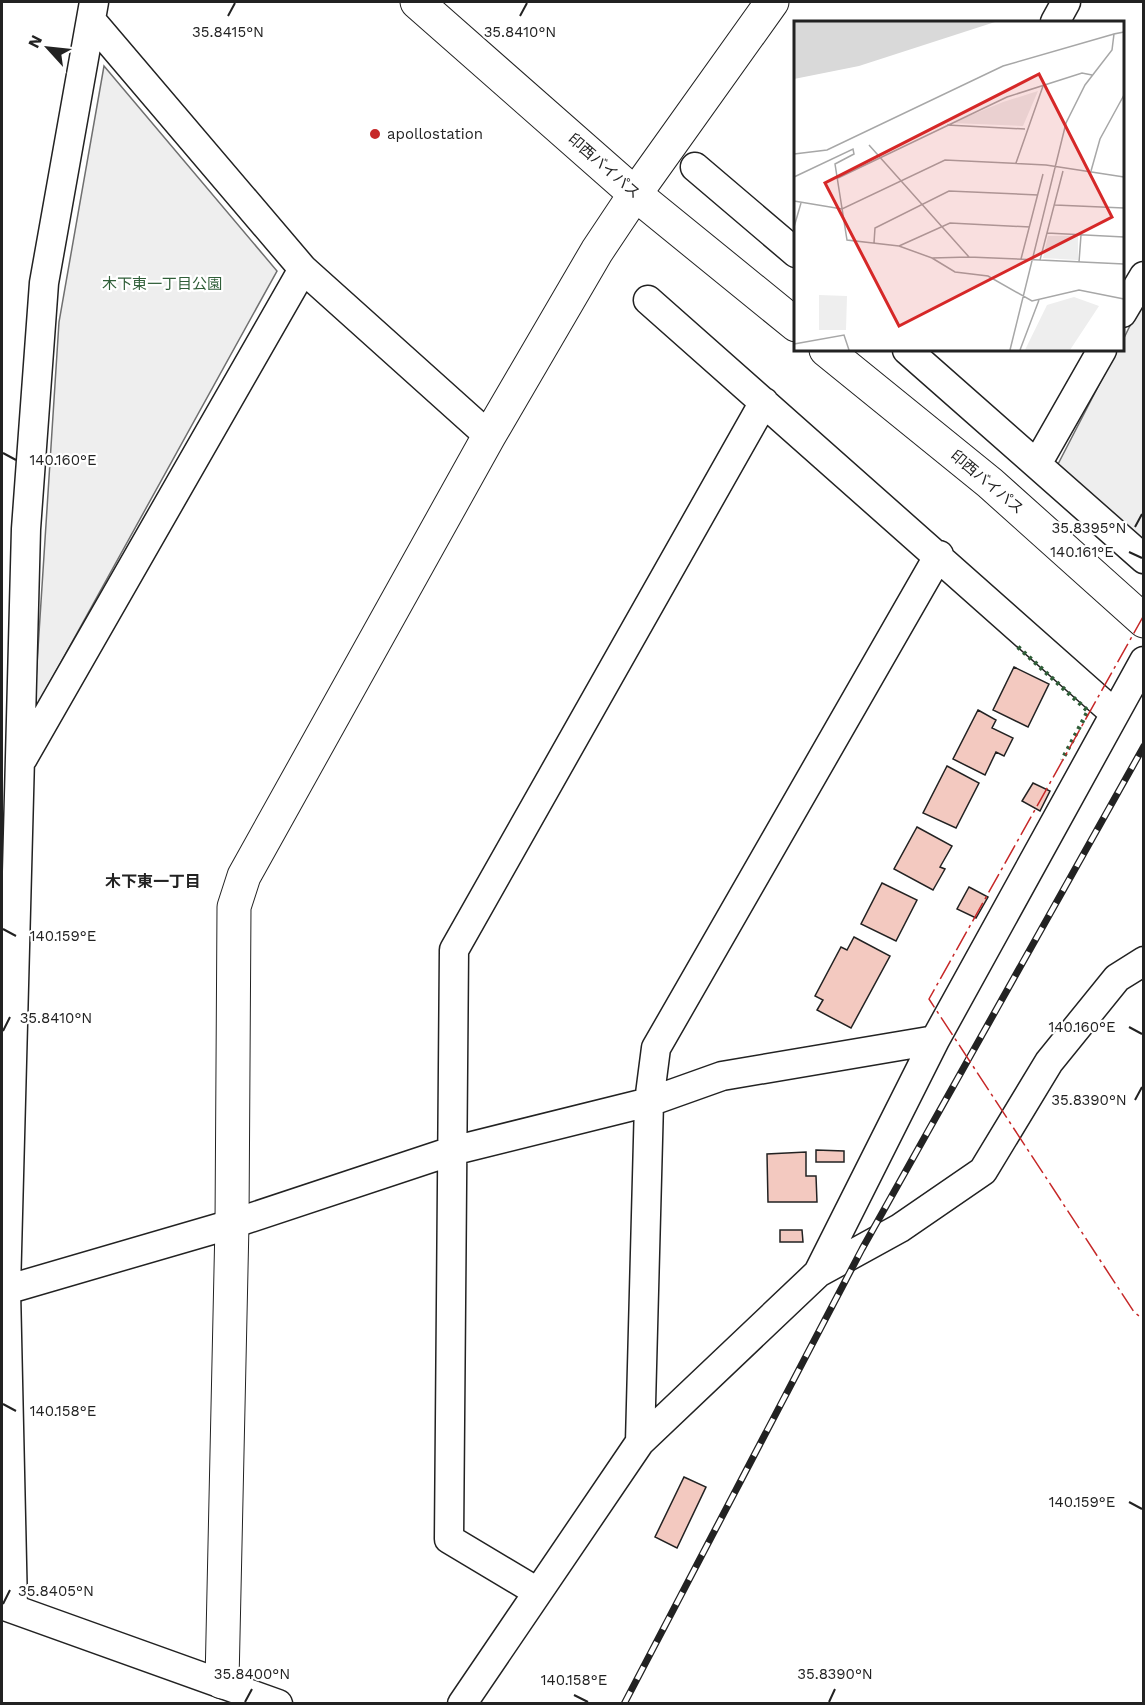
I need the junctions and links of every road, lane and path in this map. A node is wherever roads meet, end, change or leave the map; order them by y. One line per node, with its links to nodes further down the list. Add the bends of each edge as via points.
1 (417, 2): 7 (main road, 印西バイパス)
2 (772, 2): 7 (main road)
3 (1066, 2): 5 (street)
4 (93, 11): 9 (street); 25 (street, via 44,283 26,529)
5 (1055, 21)
6 (695, 167): 8 (street)
7 (635, 194): 13 (main road, 印西バイパス); 18 (main road, via 597,251)
8 (794, 253)
9 (303, 268): 18 (street); 25 (street)
10 (1143, 276): 12 (street)
11 (648, 300): 17 (street)
12 (1124, 309)
13 (794, 324)
14 (827, 351): 22 (main road, 印西バイパス, via 990,483)
15 (908, 351): 19 (street)
16 (1101, 351): 19 (street)
17 (764, 402): 20 (street); 29 (street, via 454,950)
18 (489, 436): 30 (main road, via 244,876 234,907)
19 (1037, 464): 21 (street)
20 (939, 555): 24 (street); 28 (street, via 656,1048)
21 (1143, 559)
22 (1143, 621)
23 (1143, 661): 24 (street)
24 (1114, 713): 27 (street)
25 (20, 762): 32 (street)
26 (1143, 961): 31 (street, via 1117,978 1048,1062 983,1171 900,1228)
27 (935, 1040): 28 (street, via 722,1076); 31 (street)
28 (649, 1102): 29 (street); 33 (street)
29 (452, 1151): 30 (street); 34 (street, via 449,1539)
30 (232, 1224): 32 (street); 36 (main road)
31 (818, 1273): 33 (street)
32 (4, 1291): 35 (street)
33 (640, 1442): 34 (street)
34 (537, 1591): 38 (street)
35 (7, 1607): 36 (street)
36 (214, 1693): 37 (street)
37 (278, 1704)
38 (462, 1704)

